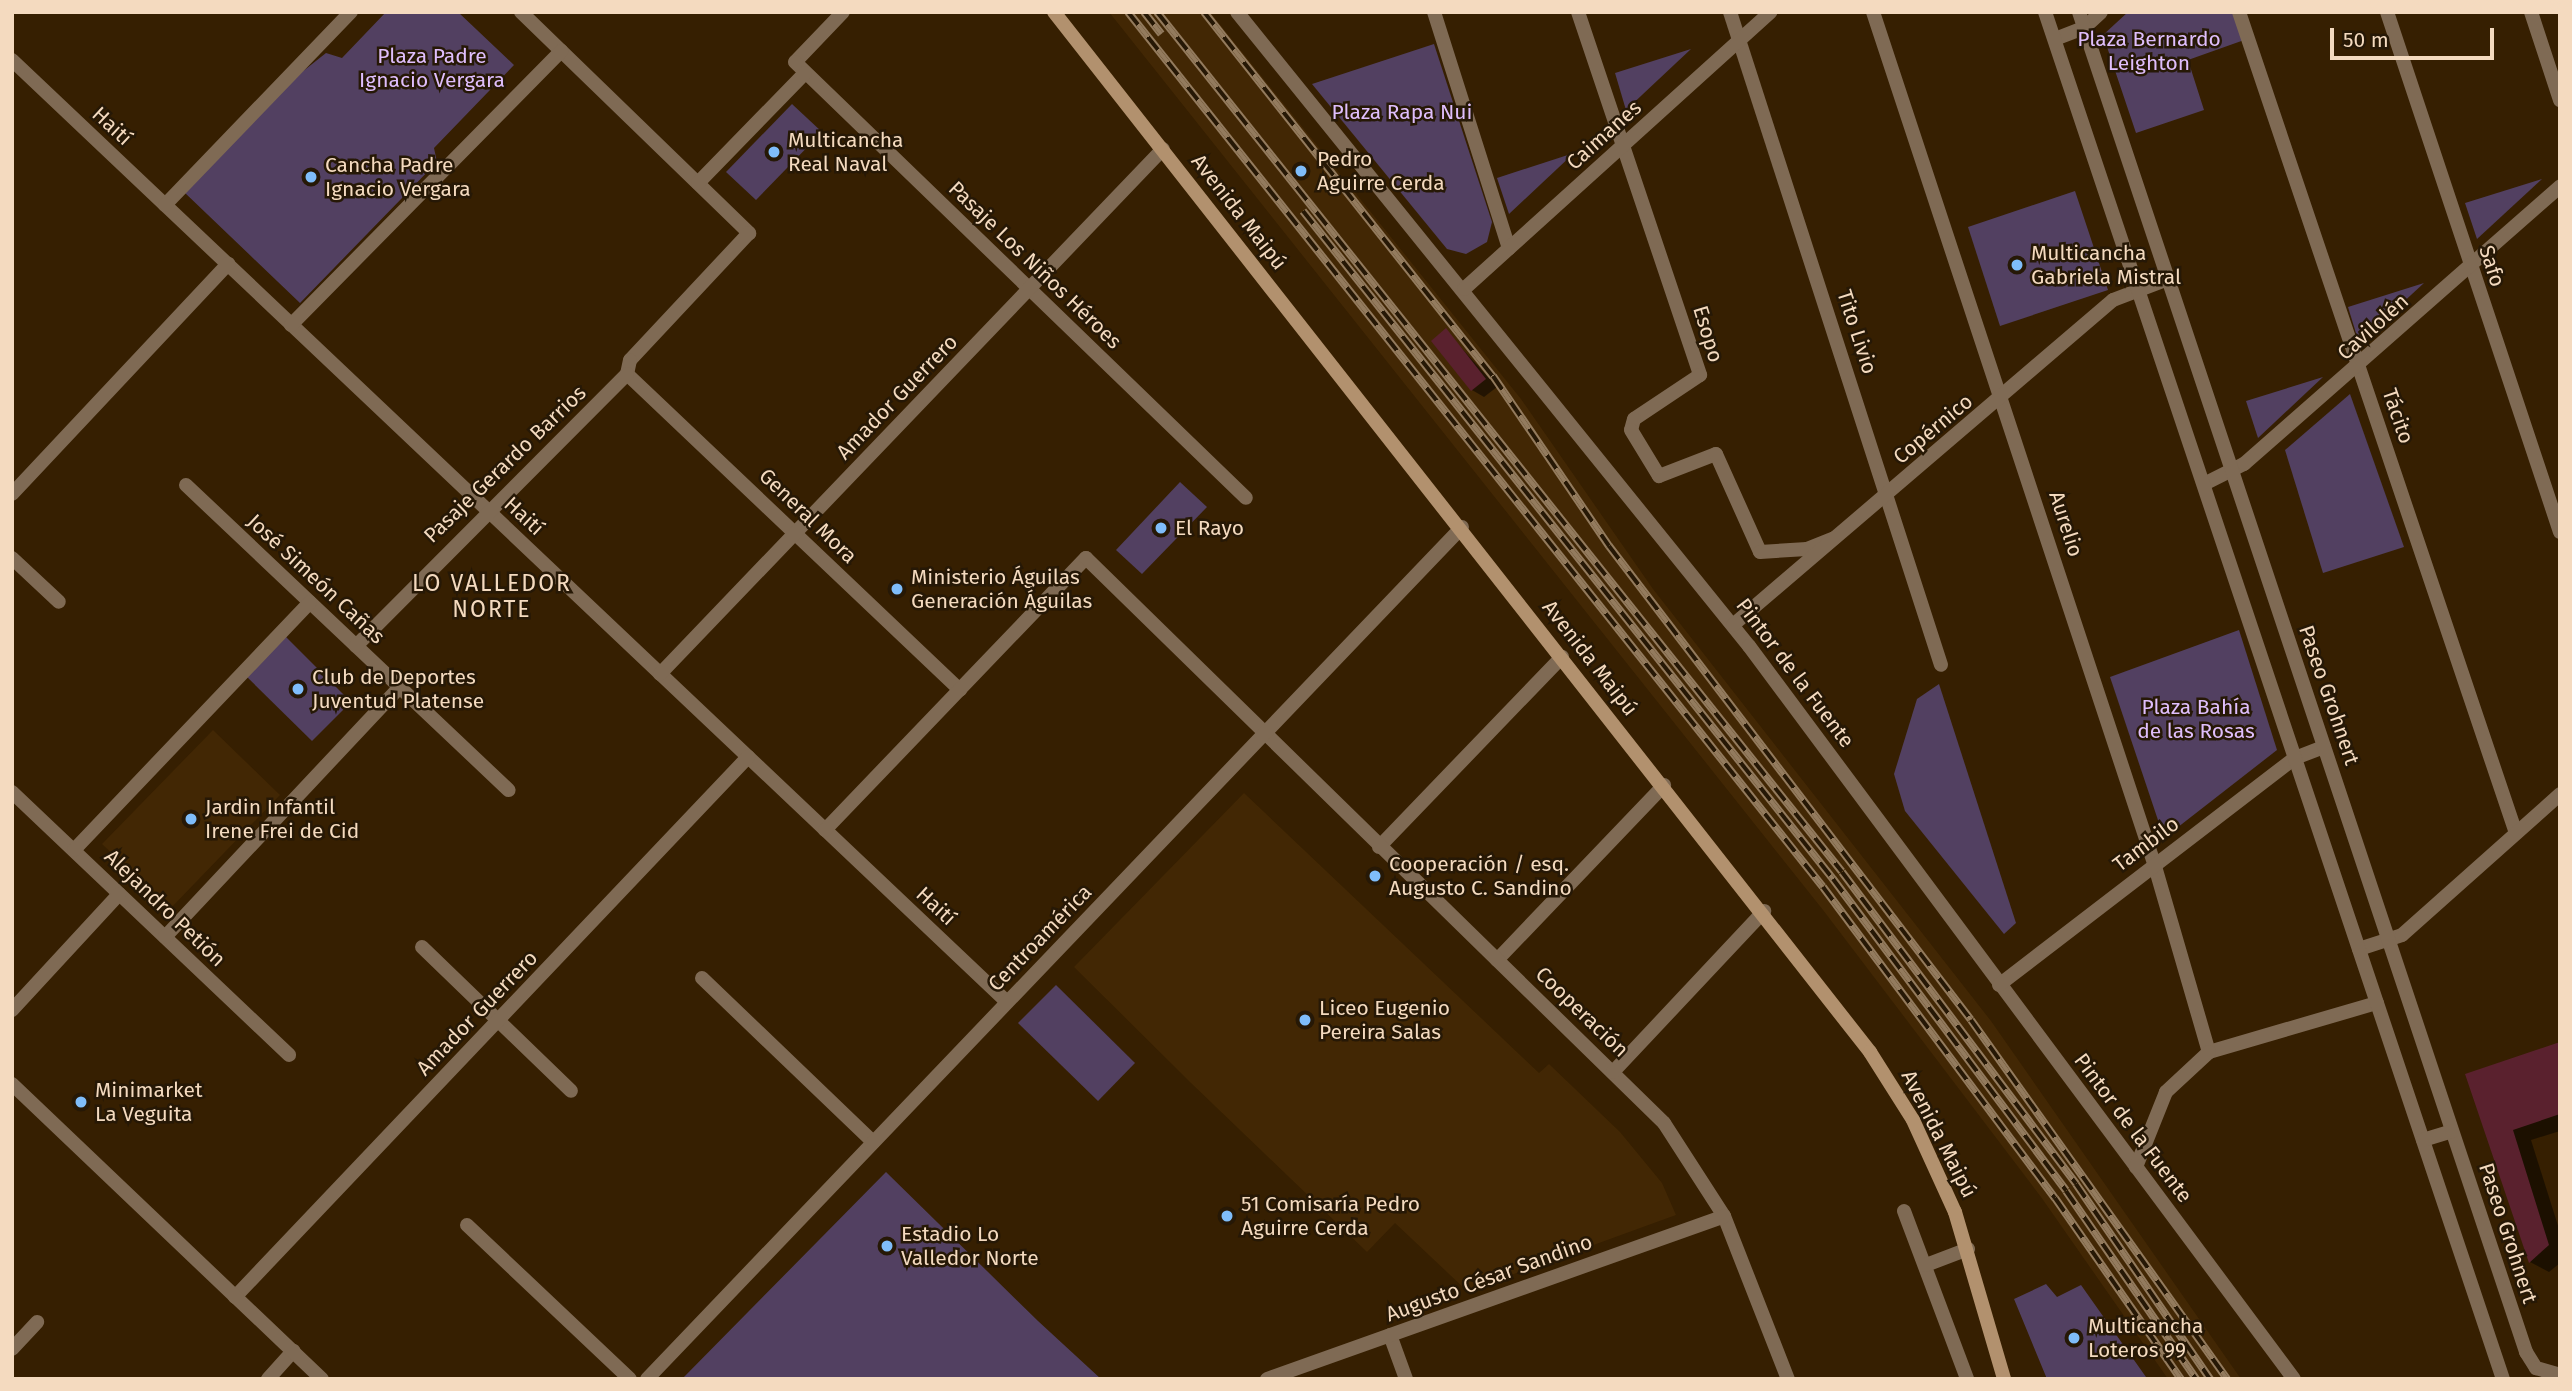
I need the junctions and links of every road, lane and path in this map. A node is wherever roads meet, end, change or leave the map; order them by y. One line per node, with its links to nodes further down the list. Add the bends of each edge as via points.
1 (351, 12): 28 (street)
2 (521, 12): 20 (street)
3 (843, 12): 22 (street)
4 (1054, 12): 25 (main road, Avenida Maipú)
5 (1237, 12): 34 (street, Pintor de la Fuente)
6 (1434, 12): 29 (street)
7 (1578, 12): 24 (street, Esopo)
8 (1730, 12): 19 (street, Tito Livio)
9 (1771, 12): 19 (street, Caimanes)
10 (1873, 12): 39 (street, Aurelio)
11 (2045, 12): 18 (street)
12 (2079, 12): 17 (street, Paseo Grohnert)
13 (2101, 12): 17 (street)
14 (2239, 12): 37 (street, Tácito)
15 (2388, 12): 31 (street, Safo)
16 (2531, 12): 23 (street)
17 (2084, 28): 18 (street); 32 (street, Paseo Grohnert)
18 (2055, 39): 35 (street)
19 (1740, 41): 24 (street, Caimanes); 44 (street, Tito Livio)
20 (561, 51): 26 (street); 36 (street)
21 (12, 60): 28 (street, Haití)
22 (800, 67): 26 (street); 33 (street, Pasaje Los Niños Héroes)
23 (2560, 100)
24 (1623, 146): 29 (street, Caimanes); 50 (street, Esopo, via 1700,374 1634,419 1631,430 1659,476 1716,454 1760,552 1807,549)
25 (1163, 149): 33 (street, Amador Guerrero); 47 (main road, Avenida Maipú)
26 (698, 183): 38 (street, Pasaje Gerardo Barrios, via 749,233 630,360)
27 (2560, 186): 31 (street, Cavilolén)
28 (165, 205): 30 (street, Haití)
29 (1509, 248): 34 (street, Caimanes)
30 (228, 264): 36 (street, Haití); 43 (street)
31 (2470, 267): 37 (street, Cavilolén); 48 (street, Safo)
32 (2168, 279): 35 (street, Copérnico); 40 (street, Paseo Grohnert)
33 (1031, 289): 45 (street, Pasaje Los Niños Héroes); 49 (street, Amador Guerrero)
34 (1464, 289): 54 (street, Pintor de la Fuente)
35 (2138, 289): 39 (street, Copérnico, via 2113,300); 41 (street)
36 (291, 325): 46 (street, Haití)
37 (2360, 368): 40 (street, Cavilolén); 70 (street, Tácito)
38 (627, 374): 46 (street, Pasaje Gerardo Barrios); 49 (street, General Mora)
39 (2003, 397): 44 (street, Copérnico); 73 (street, Aurelio)
40 (2232, 474): 41 (street, Cavilolén); 62 (street, Paseo Grohnert)
41 (2204, 484): 64 (street)
42 (186, 485): 52 (street, José Simeón Cañas)
43 (12, 494)
44 (1888, 494): 50 (street, Copérnico); 57 (street, Tito Livio)
45 (1246, 498)
46 (488, 511): 55 (street, Pasaje Gerardo Barrios); 58 (street, Haití)
47 (1462, 527): 56 (main road, Avenida Maipú); 61 (street, Centroamérica)
48 (2560, 532)
49 (795, 533): 58 (street, Amador Guerrero); 60 (street, General Mora)
50 (1834, 538): 54 (street, Copérnico)
51 (12, 558): 53 (street)
52 (310, 602): 55 (street, José Simeón Cañas); 72 (street)
53 (59, 603)
54 (1733, 625): 82 (street, Pintor de la Fuente)
55 (356, 646): 59 (street, José Simeón Cañas)
56 (1562, 657): 65 (main road, Avenida Maipú); 71 (street)
57 (1941, 665)
58 (660, 674): 63 (street, Haití)
59 (400, 687): 66 (street, José Simeón Cañas); 76 (street)
60 (960, 690): 61 (street, Cooperación, via 1086,558); 69 (street)
61 (1263, 735): 71 (street, Cooperación); 83 (street, Centroamérica)
62 (2324, 747): 64 (street, Tambilo); 77 (street, Paseo Grohnert)
63 (748, 757): 69 (street, Haití); 86 (street, Amador Guerrero)
64 (2295, 758): 73 (street, Tambilo); 79 (street)
65 (1664, 785): 75 (main road, Avenida Maipú); 80 (street)
66 (509, 790)
67 (12, 792): 72 (street, Alejandro Petión)
68 (2560, 794): 70 (street)
69 (825, 830): 83 (street, Haití)
70 (2516, 833): 77 (street, via 2402,935)
71 (1379, 847): 80 (street, Cooperación)
72 (74, 850): 74 (street, Alejandro Petión)
73 (2154, 863): 82 (street, Tambilo); 87 (street, Aurelio)
74 (119, 894): 76 (street, Alejandro Petión); 85 (street)
75 (1764, 911): 89 (street); 99 (main road, Avenida Maipú, via 1894,1086 1934,1162)
76 (165, 937): 88 (street, Alejandro Petión)
77 (2388, 940): 79 (street); 92 (street, Paseo Grohnert)
78 (422, 947): 86 (street)
79 (2359, 949): 84 (street)
80 (1497, 960): 89 (street, Cooperación)
81 (702, 978): 94 (street)
82 (1999, 985): 95 (street, Pintor de la Fuente)
83 (1007, 1002): 94 (street, Centroamérica)
84 (2377, 1003): 87 (street); 93 (street)
85 (12, 1010)
86 (498, 1021): 91 (street); 101 (street, Amador Guerrero)
87 (2209, 1052): 95 (street, via 2166,1092)
88 (289, 1055)
89 (1614, 1072): 97 (street, Cooperación, via 1676,1138)
90 (12, 1084): 101 (street)
91 (571, 1091)
92 (2452, 1131): 93 (street); 106 (street, Paseo Grohnert, via 2530,1363)
93 (2423, 1140): 117 (street)
94 (873, 1142): 110 (street, Centroamérica)
95 (2136, 1167): 116 (street, Pintor de la Fuente)
96 (1903, 1211): 100 (street)
97 (1724, 1216): 103 (street, Augusto César Sandino); 113 (street, Cooperación)
98 (467, 1225): 109 (street)
99 (1968, 1249): 100 (street); 115 (main road, Avenida Maipú)
100 (1926, 1265): 114 (street)
101 (235, 1297): 105 (street)
102 (37, 1322): 104 (street)
103 (1390, 1335): 111 (street, Augusto César Sandino); 112 (street)
104 (12, 1349)
105 (293, 1351): 107 (street); 108 (street)
106 (2556, 1375)
107 (268, 1379)
108 (322, 1379)
109 (630, 1379)
110 (647, 1379)
111 (1267, 1379)
112 (1406, 1379)
113 (1788, 1379)
114 (1967, 1379)
115 (2004, 1379)
116 (2294, 1379)
117 (2503, 1379)

